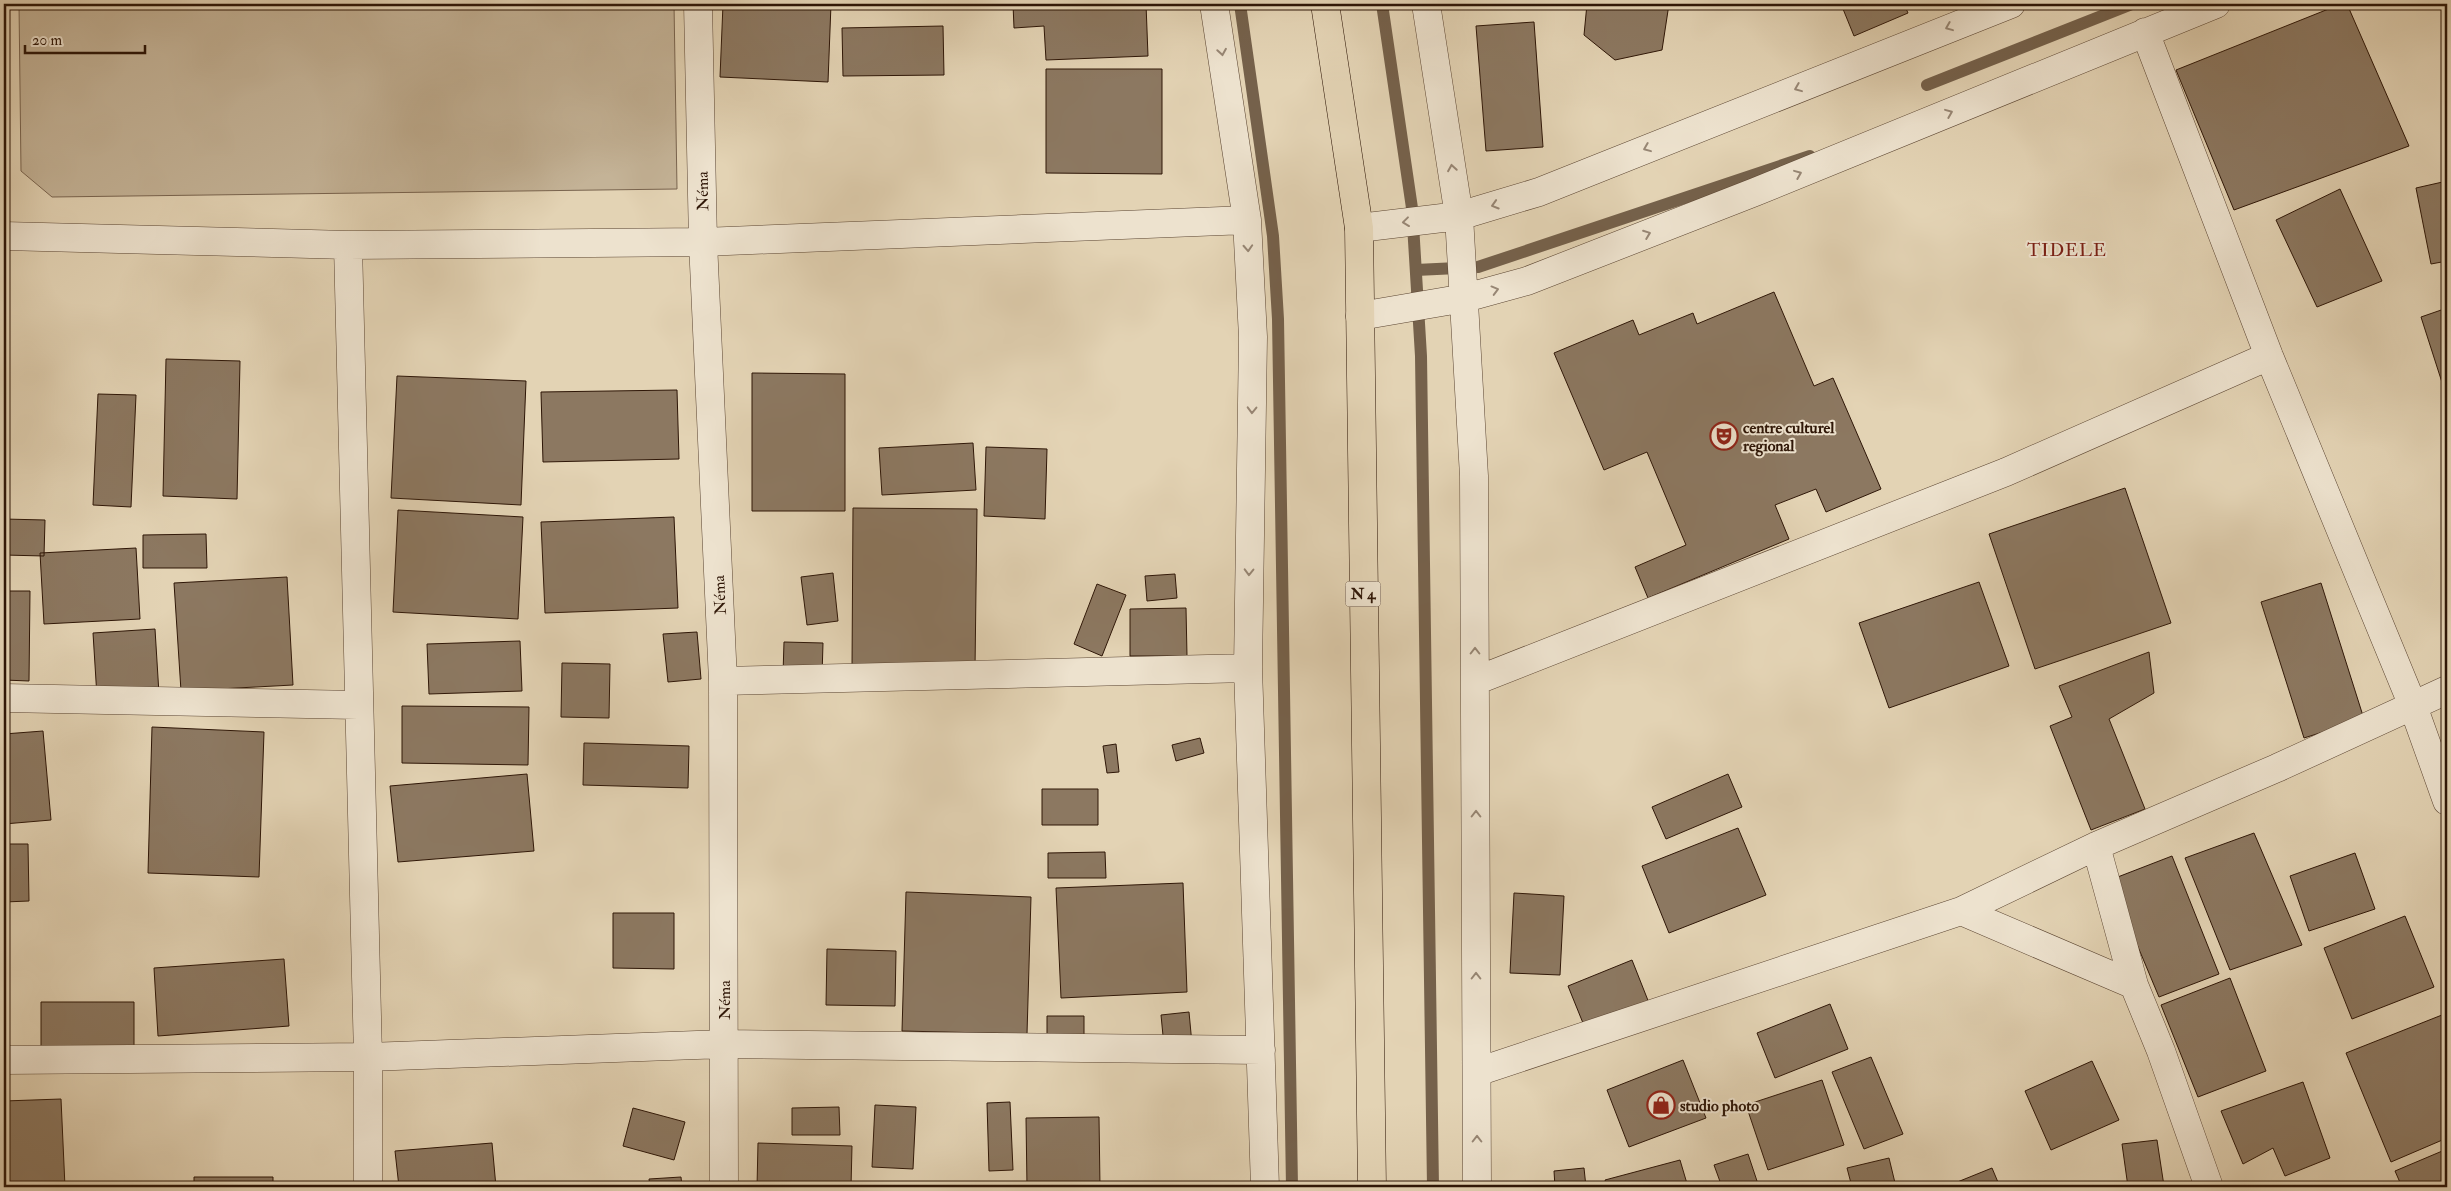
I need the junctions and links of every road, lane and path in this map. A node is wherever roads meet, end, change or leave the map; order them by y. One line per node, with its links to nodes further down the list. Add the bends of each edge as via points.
1 (698, 4): 13 (street, Néma)
2 (1214, 4): 10 (street, one-way to 10)
3 (1325, 4): 11 (highway, N 4)
4 (1426, 4): 9 (street, one-way to 4)
5 (2011, 4): 7 (street)
6 (2216, 4): 8 (street)
7 (1973, 10): 9 (street, one-way to 9, via 1539,192)
8 (2145, 32): 15 (street, one-way to 8, via 1527,281 1718,207); 17 (street)
9 (1459, 216): 11 (street, one-way to 11); 15 (street)
10 (1247, 220): 13 (street); 18 (street, one-way to 18, via 1253,337)
11 (1359, 228): 16 (highway, N 4)
12 (4, 236): 14 (street)
13 (703, 242): 14 (street); 19 (street, Néma)
14 (348, 245): 23 (street)
15 (1465, 298): 16 (street); 20 (street, one-way to 15, via 1474,476)
16 (1360, 316): 38 (highway, N 4)
17 (2269, 356): 20 (street, via 2006,472); 24 (street)
18 (1248, 668): 19 (street); 30 (street)
19 (723, 681): 29 (street, Néma)
20 (1475, 681): 33 (street, one-way to 20)
21 (2447, 690): 24 (street)
22 (4, 698): 23 (street)
23 (358, 705): 31 (street)
24 (2413, 706): 25 (street); 26 (street)
25 (2447, 800)
26 (2096, 846): 27 (street); 28 (street)
27 (1962, 911): 28 (street); 33 (street)
28 (2134, 985): 34 (street, via 2161,1051)
29 (724, 1044): 30 (street); 31 (street); 36 (street, Néma)
30 (1261, 1050): 37 (street)
31 (368, 1057): 32 (street); 35 (street)
32 (4, 1060)
33 (1477, 1072): 39 (street, one-way to 33)
34 (2203, 1186)
35 (368, 1187)
36 (724, 1187)
37 (1264, 1187)
38 (1372, 1187)
39 (1477, 1187)

